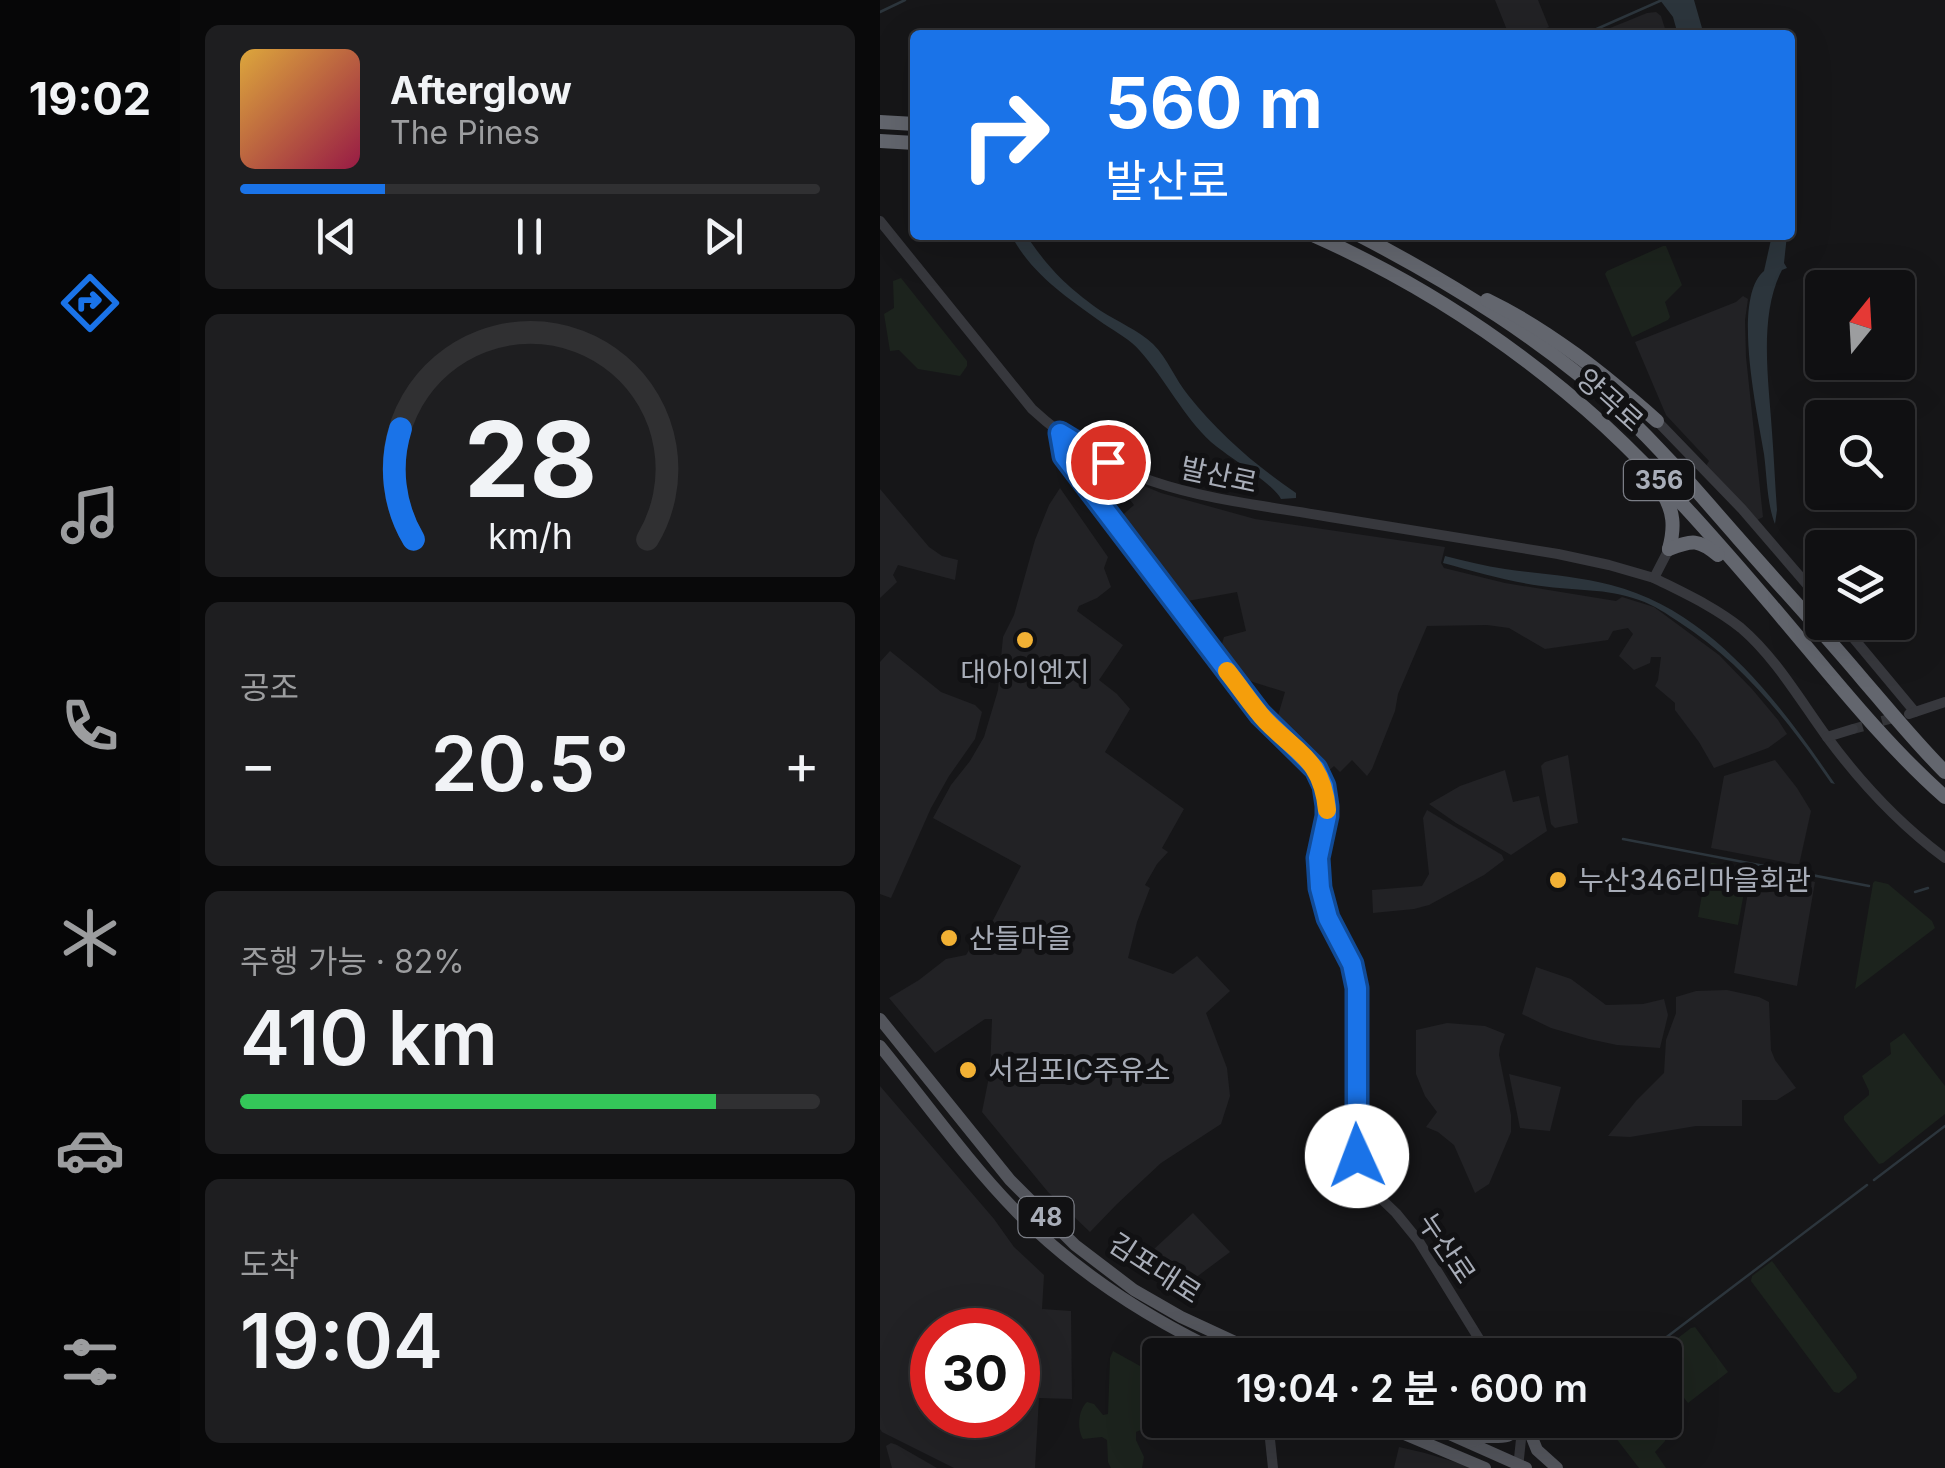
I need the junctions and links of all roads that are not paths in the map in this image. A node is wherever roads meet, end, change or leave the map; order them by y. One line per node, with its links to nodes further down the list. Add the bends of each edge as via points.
1 (880, 122): 2 (highway)
2 (910, 124)
3 (882, 141): 4 (highway)
4 (910, 143)
5 (880, 222): 10 (street, 발산로, via 1032,409)
6 (1323, 240): 11 (highway, 양곡로 / 356, via 1492,334)
7 (1369, 240): 8 (highway, 양곡로 / 356)
8 (1428, 272): 9 (highway, via 1540,331); 20 (highway, 양곡로 / 356, via 1548,352 1640,430)
9 (1657, 421): 14 (street)
10 (1060, 433): 13 (street, 발산로, via 1129,474 1190,494 1558,554); 28 (street, 누산로, via 1064,456 1260,714 1321,778 1327,816 1320,888 1357,988 1358,1165 1365,1182 1418,1240)
11 (1645, 466): 12 (highway, via 1669,503); 15 (highway, 양곡로 / 356)
12 (1670, 549): 13 (street); 15 (highway, via 1705,544)
13 (1654, 578): 19 (street, 발산로, via 1744,631)
14 (1805, 582)
15 (1758, 589): 21 (highway, 양곡로 / 356)
16 (1854, 640): 17 (street, via 1912,713)
17 (1945, 702)
18 (1853, 729): 19 (street)
19 (1827, 737): 22 (street, 발산로, via 1879,801)
20 (1945, 772)
21 (1945, 796)
22 (1945, 858)
23 (880, 1019): 25 (main road, 김포대로 / 48)
24 (881, 1047): 25 (main road, via 890,1044); 26 (main road, 김포대로 / 48, via 991,1184 1045,1238 1145,1313)
25 (913, 1059): 27 (main road, 김포대로 / 48, via 1010,1180 1075,1245 1134,1290)
26 (1193, 1338)
27 (1228, 1338)
28 (1479, 1338)
29 (1270, 1438): 37 (street)
30 (1414, 1438): 38 (main road)
31 (1461, 1438): 35 (main road)
32 (1482, 1438): 35 (main road)
33 (1522, 1438): 36 (street)
34 (1531, 1438): 39 (main road)
35 (1470, 1442): 36 (main road)
36 (1521, 1467)
37 (1274, 1468)
38 (1485, 1468)
39 (1556, 1468)

